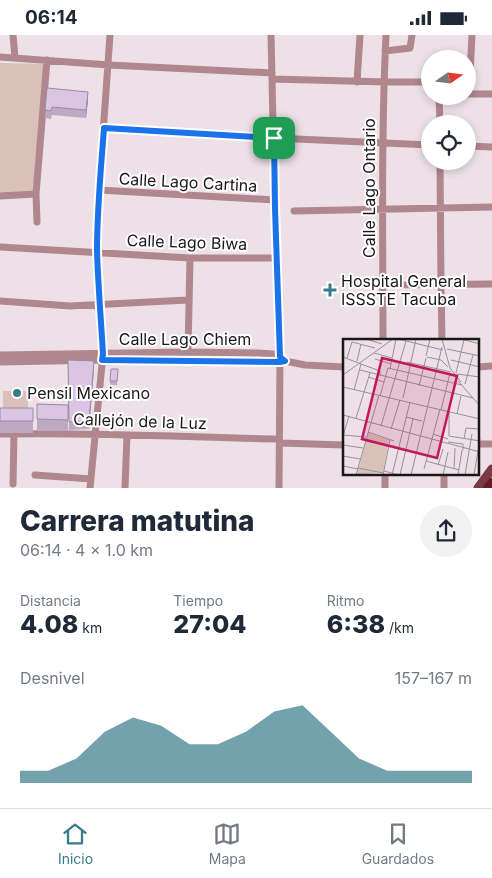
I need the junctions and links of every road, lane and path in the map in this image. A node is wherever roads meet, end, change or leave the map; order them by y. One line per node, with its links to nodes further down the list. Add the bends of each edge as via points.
1 (14, 35): 11 (street)
2 (110, 35): 13 (street)
3 (271, 35): 14 (street)
4 (360, 35): 15 (street)
5 (386, 35): 9 (street, Calle Lago Ontario)
6 (412, 35): 9 (street, via 410,48)
7 (472, 35): 8 (street)
8 (471, 50)
9 (385, 51): 16 (street, Calle Lago Ontario)
10 (0, 57): 11 (street)
11 (15, 58): 12 (street)
12 (47, 60): 13 (street); 28 (street)
13 (109, 65): 14 (street); 20 (street)
14 (272, 76): 15 (street); 21 (street)
15 (357, 82): 16 (street)
16 (384, 82): 17 (street); 22 (street, Calle Lago Ontario)
17 (421, 82)
18 (492, 93): 19 (street)
19 (476, 94)
20 (104, 128): 21 (street); 27 (street)
21 (274, 138): 22 (street); 30 (street)
22 (383, 143): 23 (street); 33 (street, Calle Lago Ontario)
23 (421, 145)
24 (476, 146): 25 (street)
25 (492, 147)
26 (440, 170): 32 (street)
27 (99, 190): 30 (street, Calle Lago Cartina); 37 (street)
28 (36, 194): 29 (street); 35 (street)
29 (0, 196)
30 (275, 200): 39 (street)
31 (492, 207): 32 (street)
32 (440, 208): 33 (street); 40 (street)
33 (382, 209): 34 (street); 42 (street, Calle Lago Ontario)
34 (294, 211)
35 (37, 222)
36 (0, 247): 37 (street, Calle Lago Biwa)
37 (97, 252): 38 (street, Calle Lago Biwa); 45 (street)
38 (190, 258): 39 (street, Calle Lago Biwa); 44 (street)
39 (276, 258): 51 (street)
40 (441, 284): 41 (street); 42 (street); 47 (street)
41 (492, 284)
42 (383, 285): 46 (street, Calle Lago Ontario)
43 (0, 301): 45 (street)
44 (188, 301): 45 (street); 48 (street)
45 (100, 306): 50 (street)
46 (383, 339)
47 (442, 339)
48 (188, 352): 50 (street, Calle Lago Chiem); 51 (street, Calle Lago Chiem, via 273,354)
49 (0, 355): 50 (street, Calle Lago Chiem)
50 (103, 357): 51 (street, Calle Lago Chiem); 52 (street, Calle Lago Chiem); 56 (street)
51 (281, 360): 53 (street); 58 (street)
52 (0, 361)
53 (343, 367)
54 (0, 433): 55 (street, Callejón de la Luz)
55 (14, 433): 56 (street, Callejón de la Luz); 66 (street)
56 (95, 433): 57 (street, Callejón de la Luz); 64 (street)
57 (128, 435): 58 (street, Callejón de la Luz); 68 (street)
58 (280, 441): 59 (street, Callejón de la Luz); 69 (street)
59 (343, 445)
60 (492, 469): 72 (main road)
61 (36, 475): 64 (street)
62 (385, 475): 70 (street)
63 (444, 475): 71 (street)
64 (91, 479): 67 (street)
65 (492, 483): 73 (highway)
66 (13, 484)
67 (90, 488)
68 (125, 488)
69 (279, 488)
70 (385, 488)
71 (444, 488)
72 (478, 488)
73 (488, 488)

